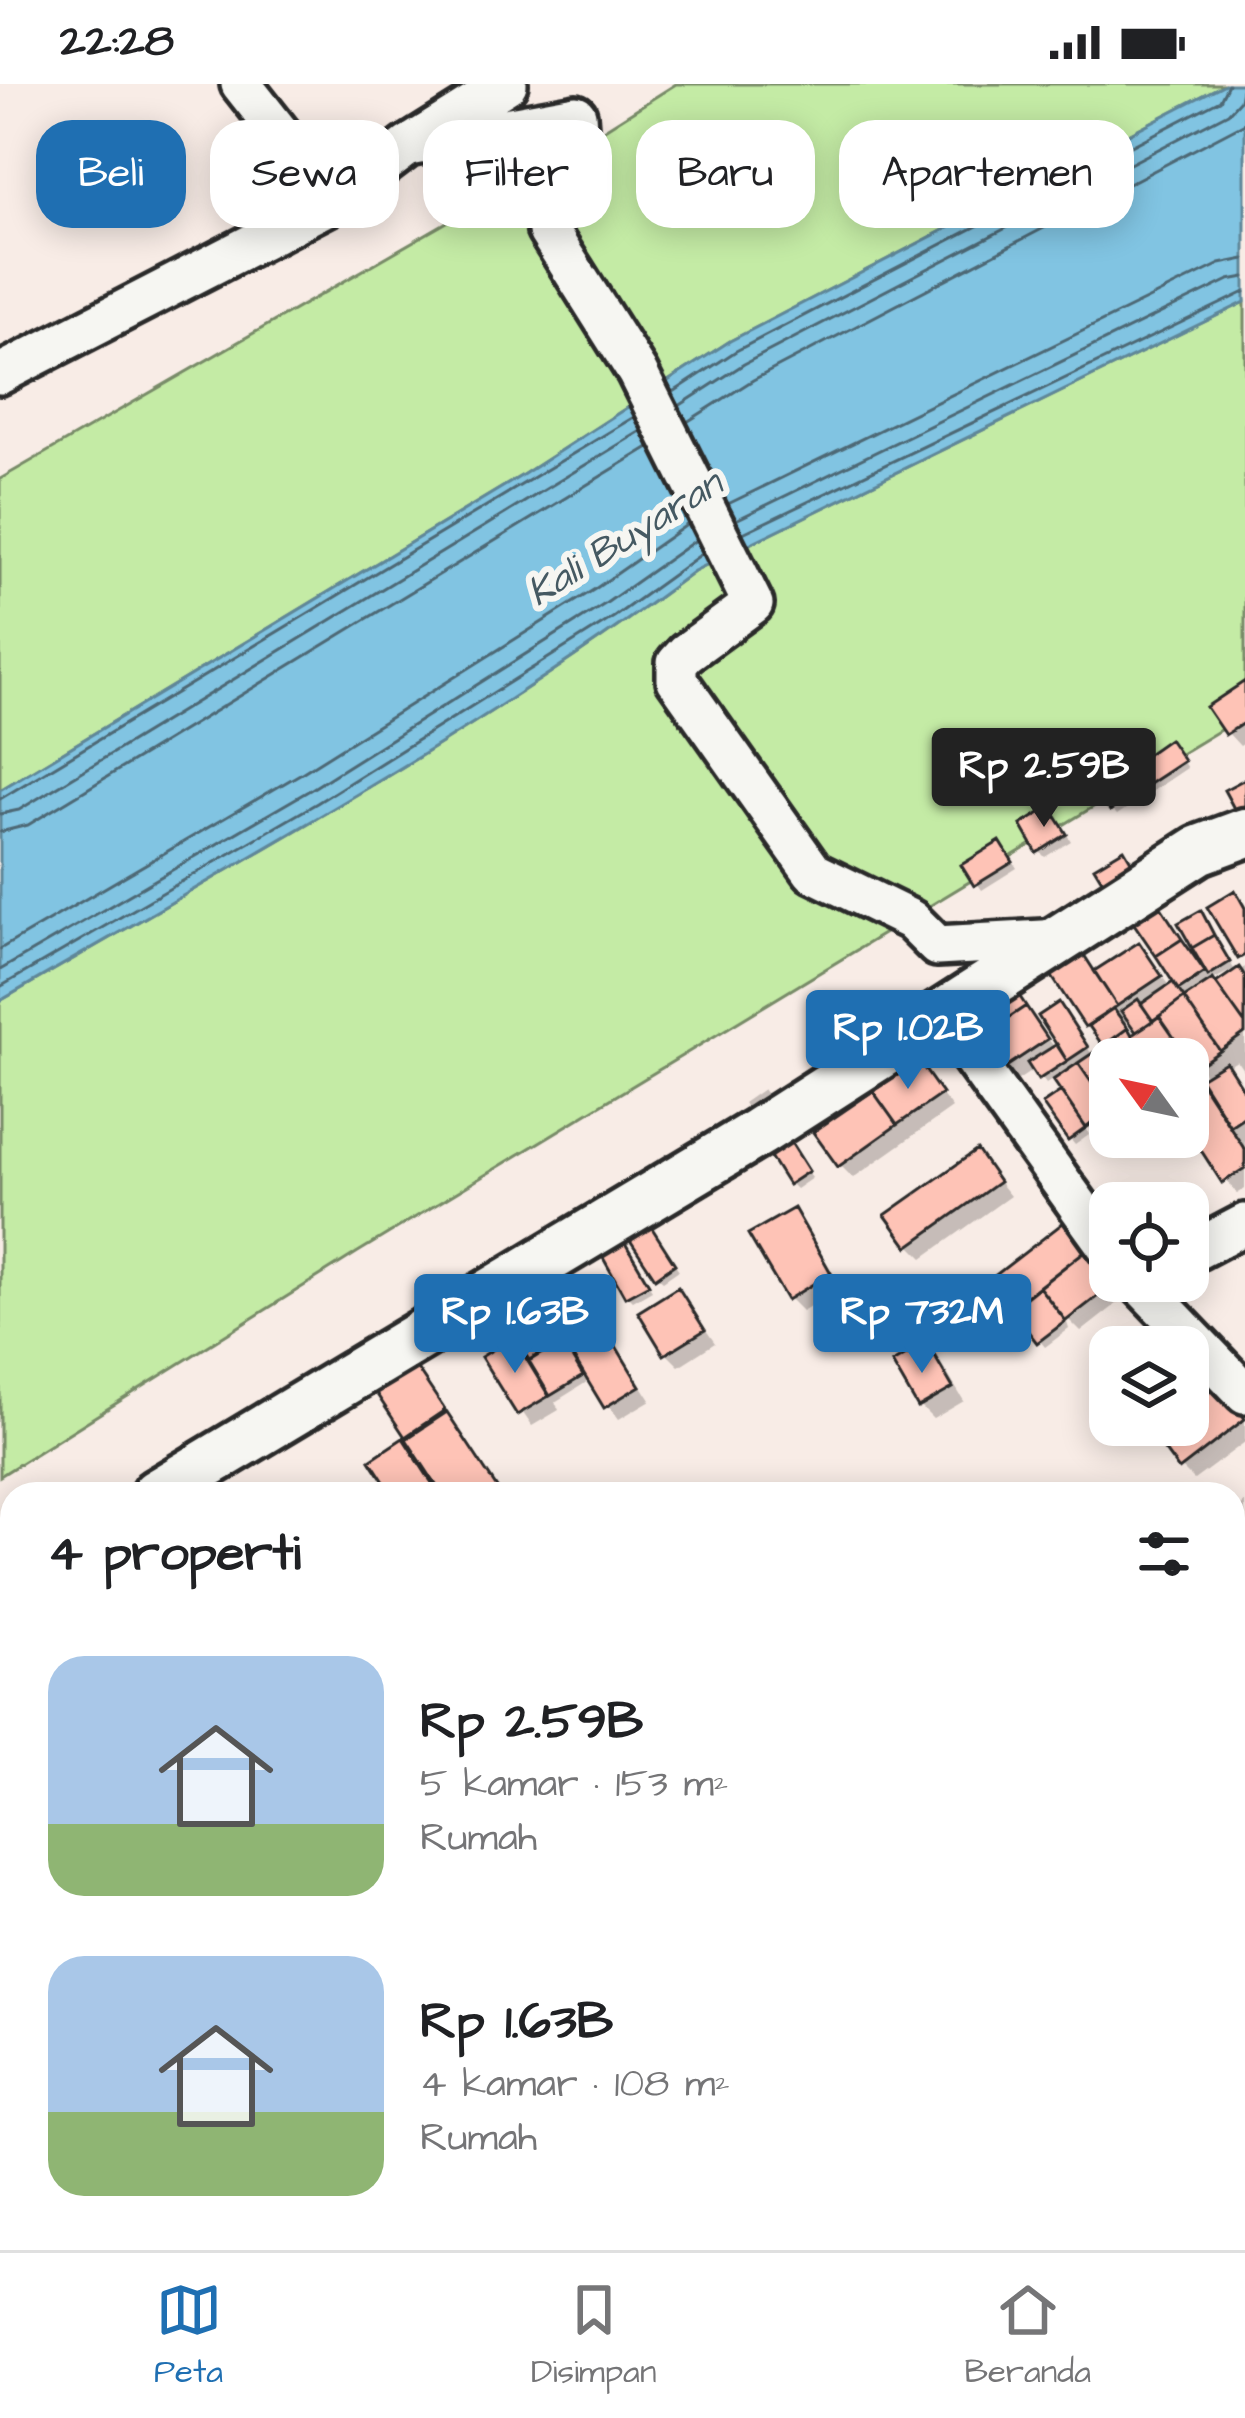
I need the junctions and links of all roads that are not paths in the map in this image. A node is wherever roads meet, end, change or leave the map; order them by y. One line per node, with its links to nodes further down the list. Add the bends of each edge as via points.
1 (241, 84): 4 (street)
2 (507, 84): 5 (street)
3 (584, 100): 5 (street); 10 (street, via 579,155 548,231 637,372 753,604 686,653 675,671 813,872 911,920 937,946)
4 (269, 120)
5 (408, 146): 6 (street)
6 (399, 153)
7 (284, 228): 8 (street)
8 (0, 374)
9 (1245, 833): 10 (street, via 1199,850)
10 (1063, 939): 11 (street)
11 (943, 1017): 12 (street); 17 (street)
12 (1089, 1221)
13 (1245, 1224): 14 (street)
14 (1209, 1243)
15 (1154, 1302): 16 (street)
16 (1245, 1394)
17 (176, 1482)

